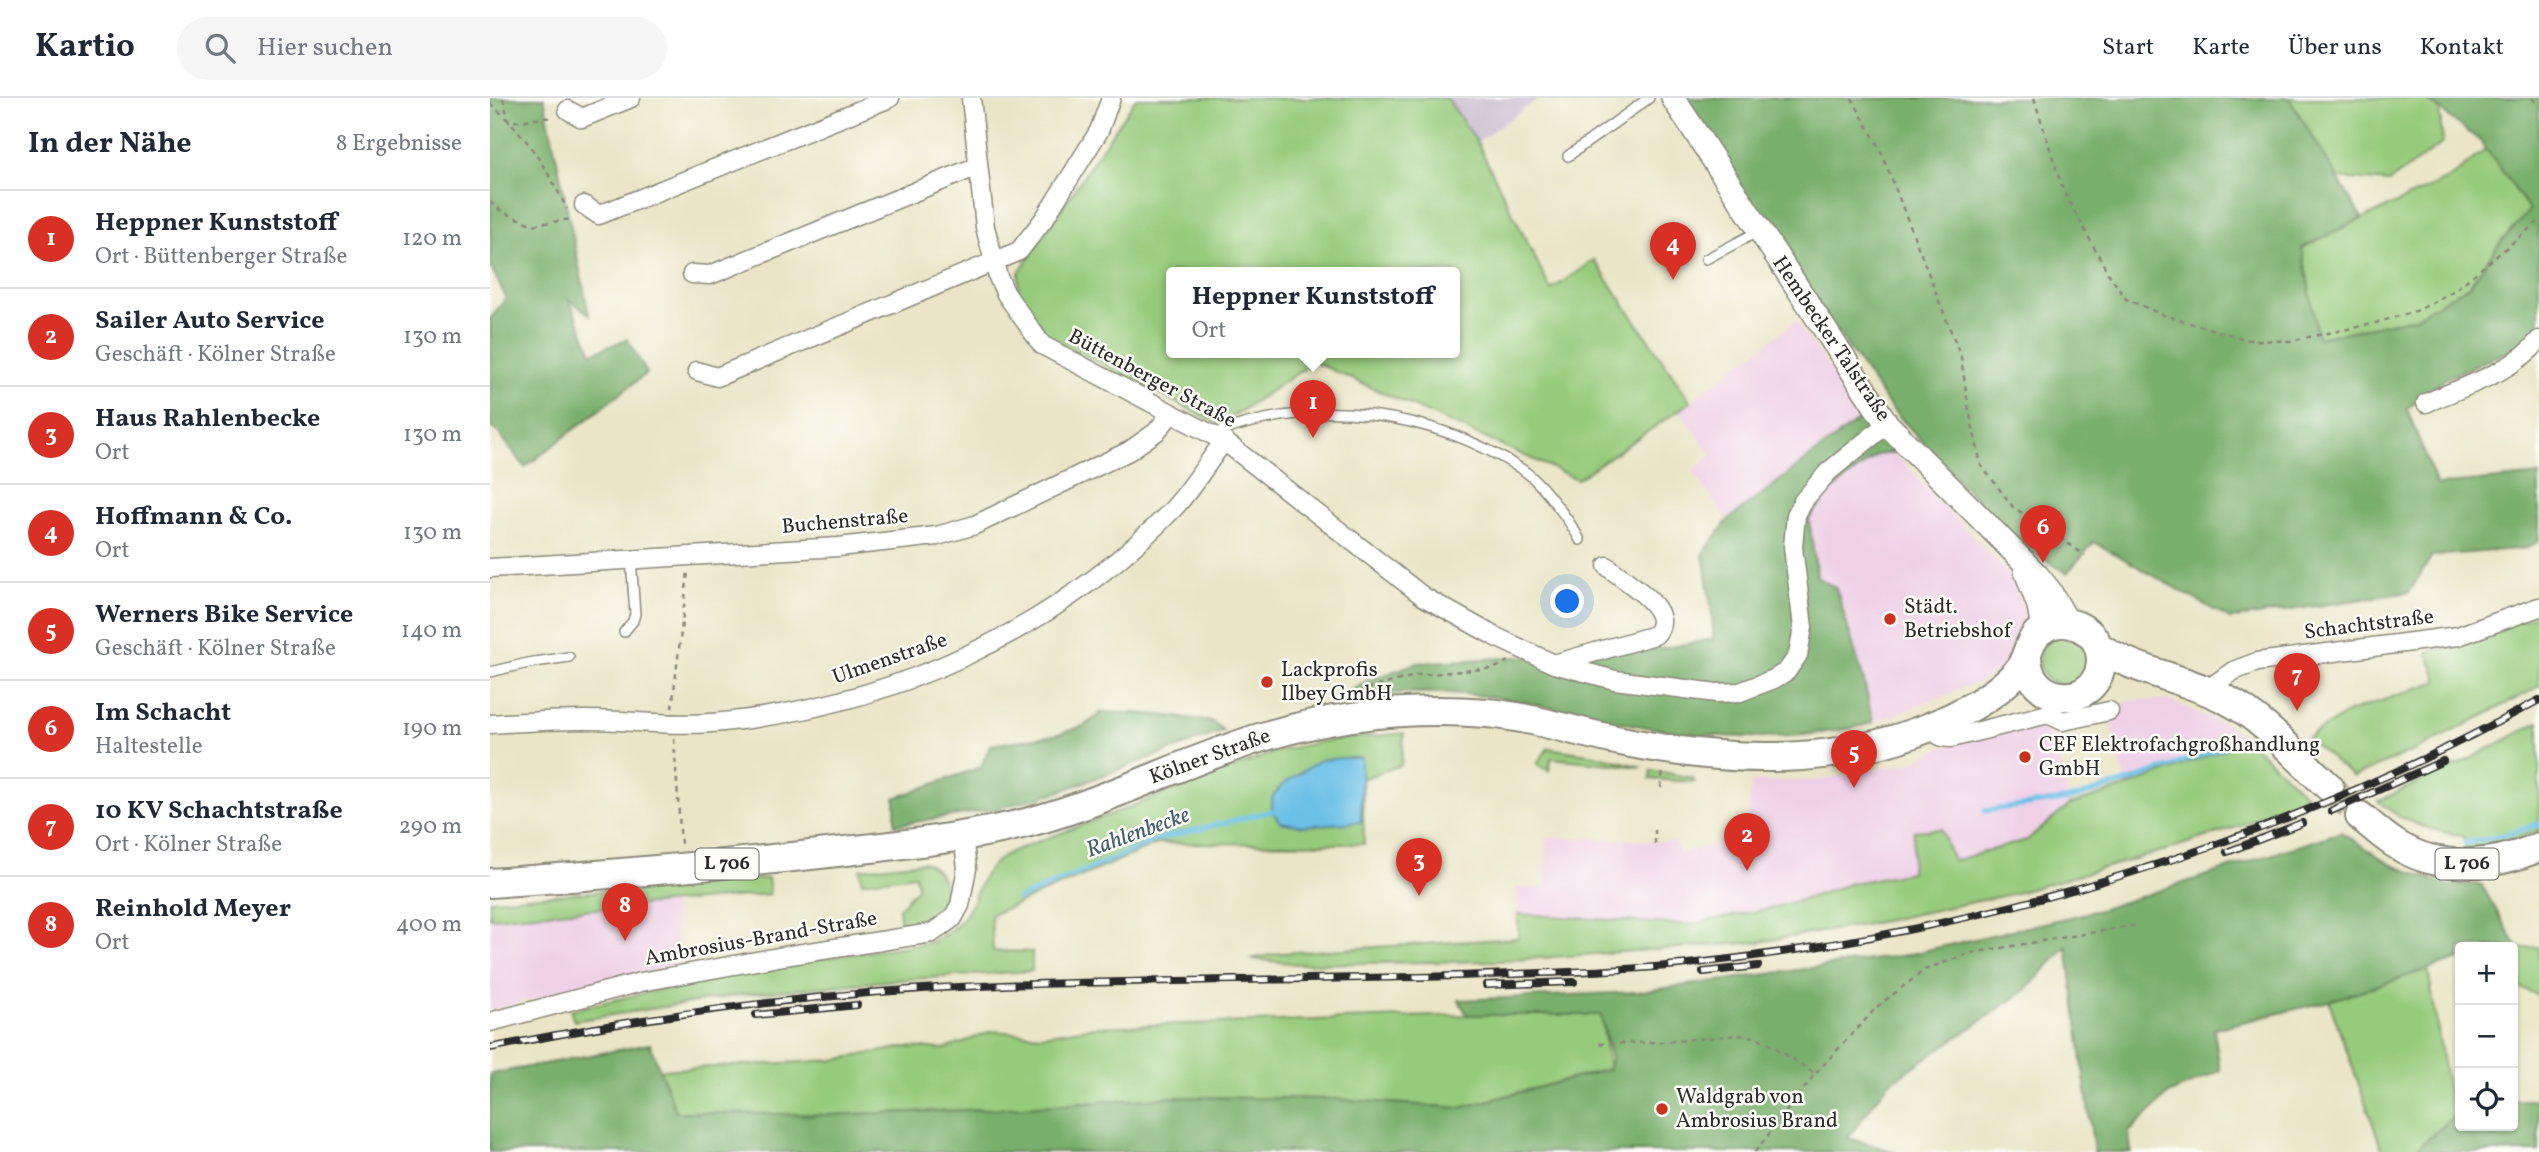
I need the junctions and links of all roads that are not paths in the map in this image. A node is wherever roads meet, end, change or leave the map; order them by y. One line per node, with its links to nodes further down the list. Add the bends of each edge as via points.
1 (631, 98): 7 (street)
2 (890, 98): 10 (street, via 598,215)
3 (971, 98): 9 (street, Büttenberger Straße)
4 (1111, 98): 13 (street, via 1099,131 1045,219 1019,251)
5 (1649, 98): 8 (lane)
6 (1673, 98): 11 (street, Hembecker Talstraße)
7 (575, 114)
8 (1568, 156)
9 (978, 166): 13 (street, Büttenberger Straße); 14 (street, via 710,275)
10 (584, 205)
11 (1759, 232): 12 (lane); 19 (street, Hembecker Talstraße)
12 (1706, 259)
13 (994, 262): 16 (street, via 717,376); 18 (street, Büttenberger Straße, via 1006,294 1042,345)
14 (692, 274)
15 (2539, 340): 17 (street, via 2515,363)
16 (697, 371)
17 (2426, 403)
18 (1171, 414): 20 (street, Büttenberger Straße); 22 (street, Buchenstraße, via 1156,432 1129,451 975,525 937,536 764,552)
19 (1887, 424): 26 (street, Hembecker Talstraße, via 2018,556); 31 (street, Büttenberger Straße, via 1828,472 1796,515 1793,547 1803,627 1798,654 1787,671 1757,687 1717,693 1615,680)
20 (1218, 438): 21 (lane, via 1235,426 1295,414 1346,411 1433,428 1483,447 1525,471); 31 (street, Büttenberger Straße, via 1424,597); 39 (street, Ulmenstraße, via 1175,507 1134,547 1023,628 908,680 842,701 766,717 673,725 587,720)
21 (1580, 540)
22 (631, 558): 24 (street, Buchenstraße); 27 (lane, via 635,614)
23 (1607, 566): 31 (street, via 1658,607 1661,628 1655,635)
24 (490, 568)
25 (2539, 607): 36 (street, Schachtstraße, via 2458,636 2257,662 2233,671)
26 (2056, 626): 28 (main road, Kölner Straße, via 2087,631); 29 (main road, Kölner Straße, via 2032,640)
27 (624, 632)
28 (2099, 647): 33 (main road, Kölner Straße); 34 (main road)
29 (2027, 655): 35 (main road, via 2032,678); 37 (main road, Kölner Straße / L 706, via 2009,679)
30 (569, 657): 32 (lane)
31 (1554, 664)
32 (490, 672)
33 (2153, 674): 34 (main road, Kölner Straße); 36 (main road, Kölner Straße)
34 (2095, 681): 35 (main road, Kölner Straße, via 2074,695 2055,696)
35 (2043, 690): 37 (main road, Kölner Straße)
36 (2207, 690): 41 (main road, Kölner Straße, via 2251,717)
37 (1977, 703): 40 (main road, Kölner Straße / L 706)
38 (2109, 711): 40 (street, via 2063,721 2048,713 1951,738 1935,734)
39 (490, 724)
40 (1931, 725): 43 (main road, Kölner Straße / L 706, via 1865,748 1802,755 1728,755 1623,742 1486,713 1399,713 1329,721 1265,736 1051,816)
41 (2329, 787)
42 (2360, 816): 44 (main road, L 706, via 2396,845 2460,864 2510,858)
43 (963, 836): 45 (main road, Kölner Straße / L 706, via 684,868); 46 (street, Ambrosius-Brand-Straße, via 967,868 960,905 953,918 932,933 641,982)
44 (2539, 847)
45 (490, 883)
46 (490, 1022)

